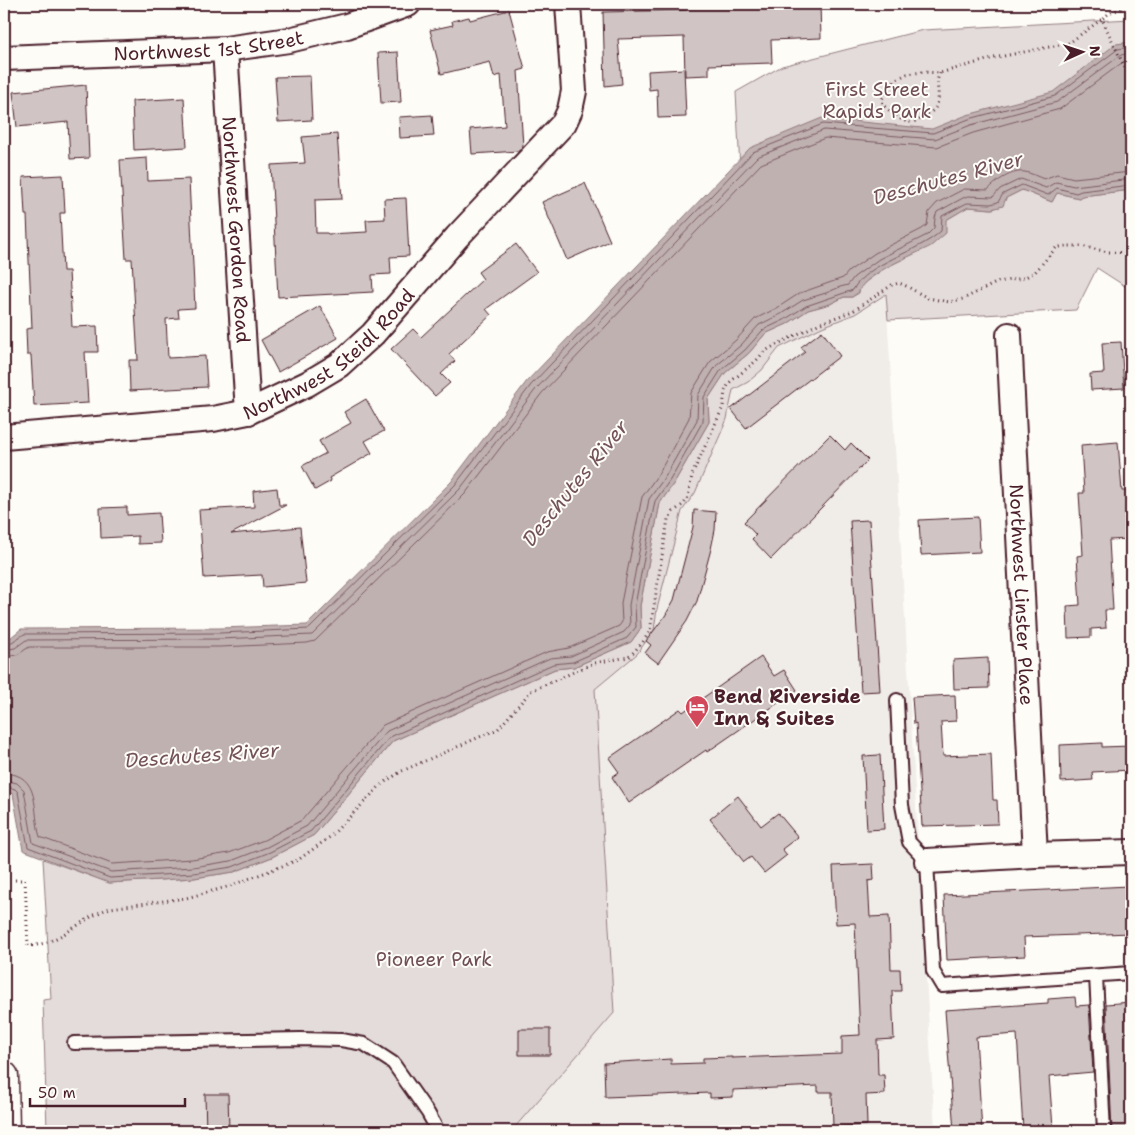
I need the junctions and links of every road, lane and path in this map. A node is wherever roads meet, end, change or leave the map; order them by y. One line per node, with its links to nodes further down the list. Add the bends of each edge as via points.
1 (408, 4): 5 (street, Northwest 1st Street, via 338,28 289,40)
2 (568, 4): 11 (street, Northwest Steidl Road, via 574,91 564,123 456,237 373,334 331,370)
3 (1131, 6): 4 (path, via 1111,12)
4 (1102, 19): 7 (path, via 1069,43); 8 (path)
5 (225, 49): 6 (street, Northwest 1st Street); 11 (street, Northwest Gordon Road)
6 (4, 58)
7 (940, 73): 7 (path, via 907,74 895,80 882,99 883,105 906,122 920,121 938,103 936,82)
8 (1131, 81)
9 (1131, 253): 19 (path, via 1081,246 1056,248 1035,272 1024,278 998,282 963,300 949,302 928,298 899,283 853,311 818,324 764,352 729,383 723,407 692,475 688,497 668,519 650,631 643,642 630,656 594,663 531,691 498,729 402,770 382,784 330,837 298,860 227,887 186,898 110,908 50,942 28,946 25,880)
10 (1009, 335): 17 (street, Northwest Linster Place)
11 (248, 412): 12 (street, Northwest Steidl Road, via 213,419)
12 (4, 437)
13 (897, 700): 18 (lane, via 902,805 909,842)
14 (12, 827): 15 (path)
15 (4, 828)
16 (1131, 852): 17 (street)
17 (1035, 855): 18 (street)
18 (927, 861): 21 (lane, via 933,971 942,986)
19 (16, 880)
20 (1131, 973): 21 (lane)
21 (1096, 976): 26 (lane)
22 (74, 1043): 25 (lane, via 300,1039 364,1044 394,1063)
23 (4, 1076): 24 (street)
24 (6, 1131)
25 (438, 1131)
26 (1104, 1131)

